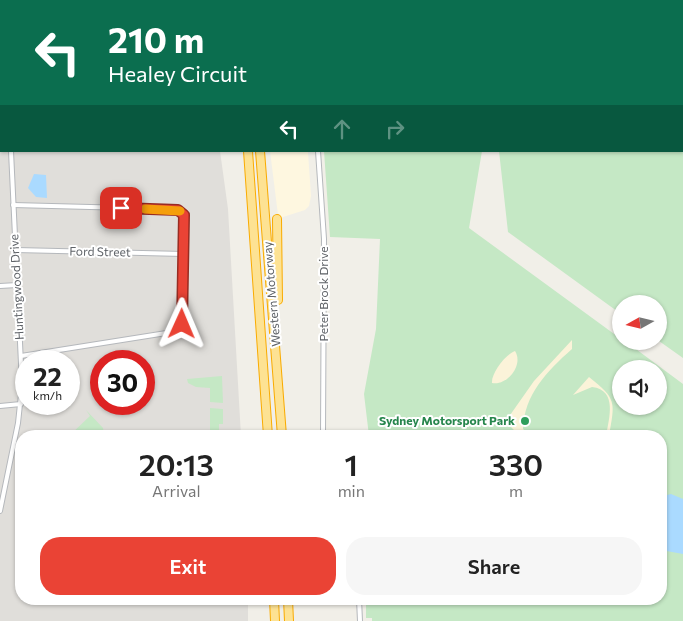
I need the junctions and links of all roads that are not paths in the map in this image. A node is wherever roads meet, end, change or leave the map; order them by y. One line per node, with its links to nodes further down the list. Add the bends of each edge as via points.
1 (10, 152): 7 (street, Huntingwood Drive)
2 (244, 152): 6 (highway, via 246,173)
3 (248, 152): 6 (highway, Western Motorway)
4 (260, 152): 17 (highway, Western Motorway)
5 (318, 152): 24 (street, Peter Brock Drive, via 324,239)
6 (250, 176): 22 (highway, Western Motorway)
7 (13, 205): 9 (street, Huntingwood Drive); 10 (street, via 178,210 184,215)
8 (277, 220): 17 (highway)
9 (16, 250): 10 (street, Ford Street); 11 (street, Huntingwood Drive)
10 (184, 254): 13 (street)
11 (17, 285): 12 (street); 15 (street, Huntingwood Drive)
12 (0, 286)
13 (180, 330): 14 (street); 16 (street)
14 (187, 336)
15 (21, 350)
16 (61, 350)
17 (278, 368): 23 (highway, Western Motorway)
18 (15, 405): 19 (street)
19 (0, 406)
20 (19, 415): 21 (street, Huntingwood Drive)
21 (16, 430)
22 (268, 430)
23 (282, 430)
24 (323, 430)
25 (15, 435): 26 (street, Huntingwood Drive)
26 (0, 511)
27 (274, 605): 30 (highway)
28 (288, 605): 31 (highway)
29 (359, 605): 32 (street)
30 (275, 621)
31 (289, 621)
32 (360, 621)

